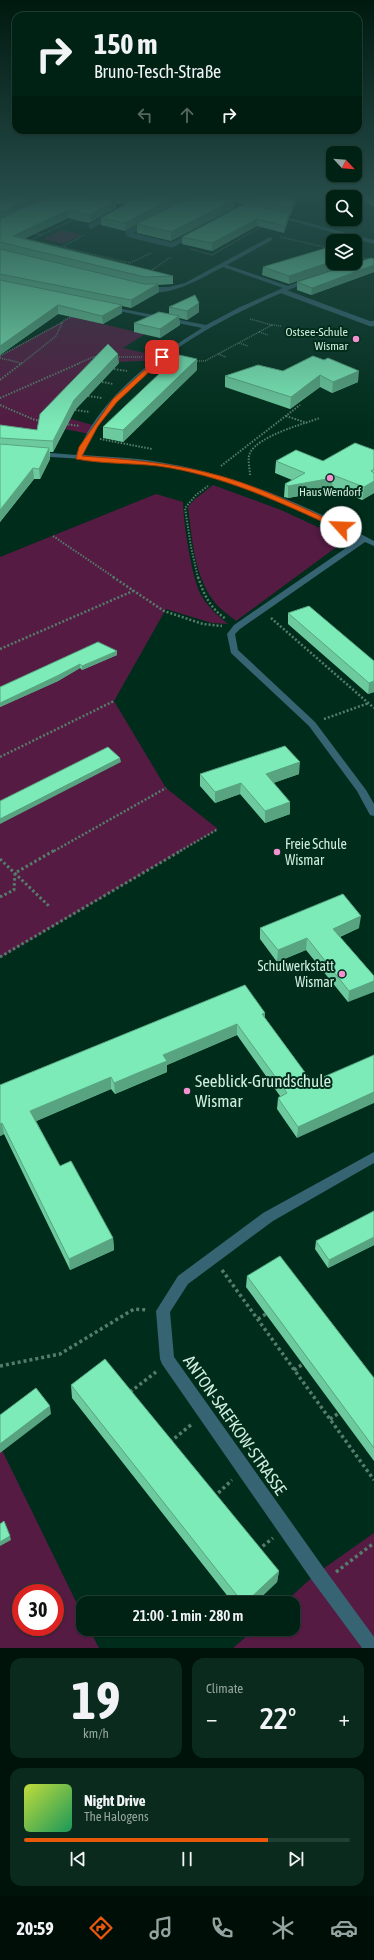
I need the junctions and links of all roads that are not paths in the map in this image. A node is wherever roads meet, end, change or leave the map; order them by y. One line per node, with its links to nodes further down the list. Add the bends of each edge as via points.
1 (209, 273): 4 (street, via 179,288)
2 (249, 273): 5 (street)
3 (314, 278): 5 (street)
4 (139, 288)
5 (290, 288): 6 (street)
6 (282, 291): 8 (lane); 9 (street, via 248,305)
7 (104, 306): 9 (street)
8 (374, 323)
9 (207, 327): 11 (street, via 170,351 115,400 82,447)
10 (28, 453): 11 (street)
11 (78, 457): 12 (street, via 162,465 220,478 290,503)
12 (365, 539): 13 (street); 14 (street, via 236,627 231,634 234,650 312,724 361,790)
13 (374, 544)
14 (374, 813)
15 (374, 1157): 16 (street, ANTON-SAEFKOW-STRASSE, via 268,1217 183,1280 163,1311 167,1359)
16 (372, 1648)

